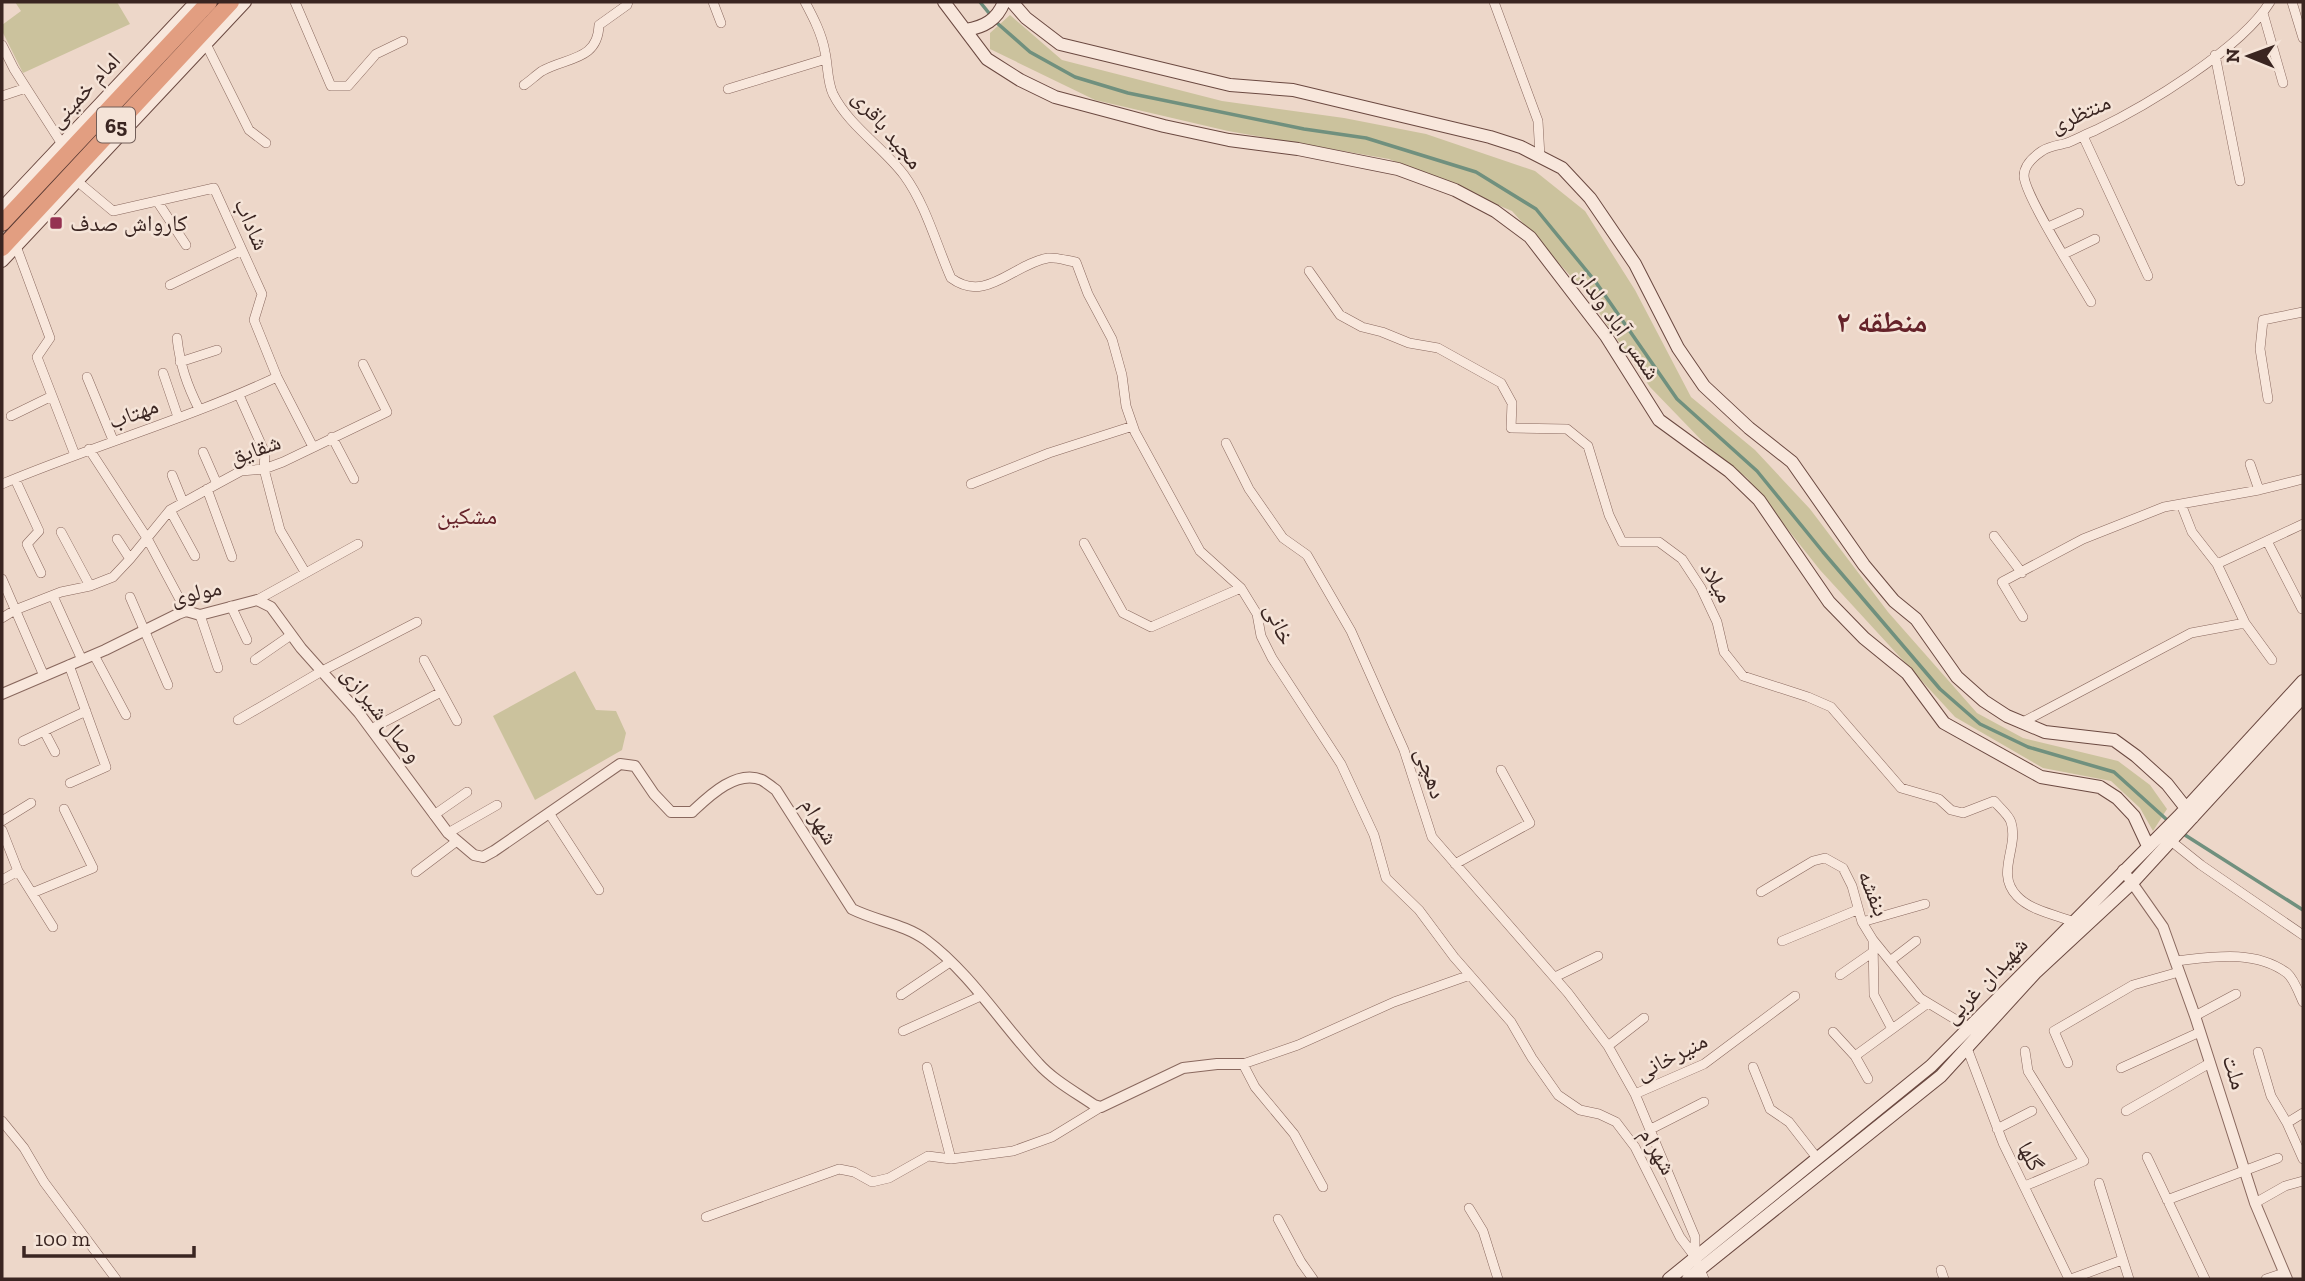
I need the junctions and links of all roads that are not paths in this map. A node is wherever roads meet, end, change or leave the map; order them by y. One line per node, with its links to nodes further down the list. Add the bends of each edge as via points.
1 (196, 2): 31 (main road, امام خمینی)
2 (209, 2): 38 (highway, 65)
3 (231, 2): 42 (highway, 65)
4 (245, 2): 20 (main road)
5 (295, 2): 19 (street, via 331,86 348,86 376,54)
6 (628, 2): 25 (street, via 599,25 599,38 583,56 543,71)
7 (713, 2): 16 (street)
8 (805, 2): 23 (street, مجید باقری)
9 (944, 2): 17 (main road, شمس آباد ولدان)
10 (1004, 2): 17 (main road, via 992,20)
11 (1012, 2): 32 (main road, via 1060,44 1230,85 1293,90 1490,137)
12 (1494, 2): 32 (street, via 1538,121)
13 (2270, 2): 15 (street, منتظری)
14 (2292, 2): 18 (street)
15 (2263, 13): 22 (street, منتظری); 24 (street)
16 (721, 23)
17 (966, 30): 157 (main road, شمس آباد ولدان, via 987,59 1055,97 1229,140 1398,169 1495,211 1530,237 1606,336 1659,420 1729,471 1759,500 1829,601 1907,673 1944,723 2041,777 2100,787 2134,817)
18 (2303, 38)
19 (403, 41)
20 (206, 44): 30 (street, via 249,130); 33 (main road)
21 (2, 45): 26 (street)
22 (2215, 55): 29 (street, منتظری, via 2162,94); 34 (street)
23 (826, 59): 27 (street); 48 (street, مجید باقری, via 833,93 917,195)
24 (2283, 83)
25 (524, 86)
26 (26, 88): 28 (street); 31 (street)
27 (728, 89)
28 (2, 96)
29 (2083, 136): 39 (street, منتظری, via 2043,149 2026,165 2024,178); 47 (street)
30 (266, 143)
31 (62, 144): 36 (main road, امام خمینی)
32 (1540, 156): 138 (main road, via 1562,168 1590,198 1635,264 1678,348 1704,386 1792,462 1864,565 1916,619 1957,677 1984,701)
33 (77, 181): 35 (street, شاداب, via 113,211); 42 (main road)
34 (2240, 181)
35 (157, 201): 41 (street); 43 (street, شاداب, via 214,188)
36 (2, 208)
37 (2079, 213): 39 (street)
38 (2, 223)
39 (2048, 228): 44 (street, منتظری)
40 (2095, 239): 44 (street)
41 (186, 245)
42 (9, 247): 45 (main road); 60 (street, via 50,338 37,357)
43 (242, 250): 49 (street); 58 (street, شاداب, via 262,294 254,320)
44 (2064, 254): 50 (street, منتظری)
45 (2, 261)
46 (1309, 271): 170 (street, میلاد, via 1340,315 1409,343 1438,348 1502,383 1512,403 1511,428 1567,429 1588,446 1622,542 1659,542 1682,559 1717,622 1724,652 1743,676 1831,707 1901,788 1939,799 1963,813 1994,801 2011,820 2013,838 2006,866 2017,897)
47 (2148, 276)
48 (951, 278): 65 (street, خانی, via 962,286 984,288 1050,258 1076,262 1112,339)
49 (170, 285)
50 (2091, 302)
51 (2303, 312): 61 (street, via 2263,320 2260,349)
52 (177, 338): 54 (street)
53 (218, 350): 54 (street)
54 (180, 362): 62 (street)
55 (363, 364): 66 (street, شقایق, via 387,412)
56 (163, 373): 64 (street)
57 (87, 377): 67 (street)
58 (277, 377): 59 (street, مهتاب); 69 (street, شاداب)
59 (239, 395): 62 (street, مهتاب); 74 (street, via 265,453)
60 (52, 396): 63 (street); 72 (street)
61 (2268, 398)
62 (199, 409): 64 (street, مهتاب)
63 (11, 416)
64 (178, 417): 67 (street, مهتاب)
65 (1133, 426): 81 (street); 104 (street, خانی, via 1200,551)
66 (332, 437): 69 (street, شقایق); 77 (street)
67 (113, 440): 70 (street, مهتاب)
68 (1226, 443): 159 (street, دهچی, via 1249,489 1283,538 1307,555 1352,631 1399,738 1432,837)
69 (313, 447): 74 (street, شقایق)
70 (89, 449): 72 (street, مهتاب); 90 (street)
71 (203, 452): 80 (street)
72 (75, 454): 76 (street, مهتاب)
73 (2250, 464): 83 (street)
74 (264, 468): 80 (street, شقایق, via 241,471); 99 (street, via 280,530)
75 (172, 475): 84 (street)
76 (15, 479): 79 (street, مهتاب); 100 (street, via 39,531 27,544)
77 (354, 479)
78 (2303, 479): 83 (street)
79 (2, 484)
80 (217, 484): 82 (street, شقایق)
81 (971, 484)
82 (207, 489): 84 (street, شقایق); 96 (street)
83 (2259, 490): 85 (street)
84 (183, 502): 86 (street, شقایق)
85 (2181, 504): 98 (street, via 2192,532); 101 (street, via 2082,539)
86 (170, 509): 90 (street, شقایق); 95 (street)
87 (2303, 524): 92 (street)
88 (61, 532): 103 (street)
89 (1994, 536): 101 (street)
90 (147, 538): 97 (street, شقایق); 111 (street)
91 (117, 539): 97 (street)
92 (2267, 541): 98 (street); 109 (street)
93 (358, 544): 99 (street, مولوی)
94 (1084, 544): 104 (street, via 1123,613 1151,626)
95 (195, 556)
96 (232, 556)
97 (130, 559): 103 (street, شقایق, via 113,577)
98 (2217, 564): 116 (street)
99 (305, 572): 107 (street, مولوی)
100 (41, 573)
101 (2022, 573): 113 (street, via 2002,583)
102 (2, 579): 110 (street)
103 (90, 586): 105 (street, شقایق)
104 (1241, 588): 183 (street, خانی, via 1257,614 1272,659 1341,764 1374,835 1386,878 1419,910)
105 (53, 596): 110 (street, شقایق); 121 (street)
106 (130, 597): 117 (street)
107 (257, 600): 108 (street, مولوی); 118 (street, وصال شیرازی, via 271,607)
108 (231, 606): 112 (street, مولوی); 119 (street)
109 (2302, 609)
110 (15, 610): 114 (street, شقایق); 128 (street)
111 (186, 611): 112 (street, مولوی); 117 (street, مولوی)
112 (200, 615): 126 (street)
113 (2023, 617)
114 (2, 618)
115 (416, 622): 127 (street)
116 (2245, 623): 124 (street); 138 (street, via 2191,633)
117 (145, 630): 120 (street, مولوی); 130 (street)
118 (291, 635): 122 (street); 127 (street, وصال شیرازی)
119 (247, 640)
120 (94, 655): 121 (street, مولوی); 135 (street)
121 (82, 660): 125 (street, مولوی)
122 (256, 660)
123 (424, 660): 131 (street)
124 (2272, 660)
125 (69, 665): 128 (street, مولوی); 134 (street)
126 (218, 668)
127 (322, 671): 136 (street); 139 (street, وصال شیرازی)
128 (44, 676): 132 (street, مولوی)
129 (2303, 681): 150 (main road, شهیدان غربی)
130 (168, 685)
131 (441, 692): 137 (street); 139 (street)
132 (2, 694)
133 (2301, 704): 150 (main road, شهیدان غربی)
134 (86, 711): 140 (street); 144 (street, via 106,767)
135 (126, 715)
136 (238, 720)
137 (457, 721)
138 (2023, 722): 150 (main road, via 2045,732 2114,740 2167,784)
139 (371, 729): 151 (street, وصال شیرازی)
140 (44, 731): 141 (street); 142 (street)
141 (23, 741)
142 (55, 752)
143 (1501, 769): 159 (street, via 1530,823)
144 (71, 783)
145 (467, 792): 151 (street)
146 (30, 803): 152 (street)
147 (497, 806): 154 (street)
148 (64, 809): 167 (street, via 93,868)
149 (549, 813): 158 (street, شهرام, via 483,857); 165 (street); 181 (street, شهرام, via 620,764 635,766 671,812 692,812 715,790 760,779 776,790 852,909 926,939)
150 (2189, 813): 156 (main road, شهیدان غربی); 157 (main road, شهیدان غربی)
151 (434, 815): 154 (street, وصال شیرازی)
152 (2, 821)
153 (2, 830): 161 (street)
154 (448, 833): 155 (street, وصال شیرازی)
155 (457, 841): 158 (street, وصال شیرازی); 162 (street)
156 (2171, 841): 164 (main road, شهیدان غربی); 173 (street)
157 (2148, 846): 160 (main road, شهیدان غربی)
158 (474, 855)
159 (1455, 864): 185 (street, دهچی)
160 (2123, 870): 164 (street, ملت); 170 (main road, شهیدان غربی)
161 (18, 871): 163 (street); 167 (street)
162 (416, 872)
163 (2, 880)
164 (2133, 882): 180 (street, ملت, via 2162,927); 200 (main road, شهیدان غربی, via 2036,972)
165 (599, 890)
166 (1761, 892): 169 (street, بنفشه, via 1825,858 1843,868)
167 (32, 893): 172 (street)
168 (1925, 904): 171 (street)
169 (1857, 910): 171 (street, بنفشه); 175 (street)
170 (2072, 921): 194 (main road, شهیدان غربی)
171 (1862, 922): 174 (street, بنفشه)
172 (53, 927)
173 (2303, 934)
174 (1873, 940): 177 (street); 179 (street, بنفشه)
175 (1782, 941)
176 (1916, 941): 179 (street)
177 (1873, 952): 184 (street); 195 (street, via 1874,995)
178 (1598, 956): 185 (street)
179 (1890, 961): 191 (street, بنفشه)
180 (2175, 961): 182 (street, ملت); 190 (street, via 2234,955 2263,962 2289,974)
181 (950, 962): 186 (street); 188 (street, شهرام)
182 (2179, 972): 192 (street, ملت); 204 (street, via 2133,985 2054,1031)
183 (1470, 975): 206 (street); 212 (street, خانی, via 1511,1022)
184 (1840, 975)
185 (1555, 977): 199 (street, دهچی)
186 (901, 995)
187 (2236, 995): 192 (street)
188 (981, 996): 196 (street); 214 (street, شهرام, via 1040,1065)
189 (1795, 996): 211 (street, منیرخانی, via 1704,1064)
190 (2303, 1002)
191 (1928, 1003): 194 (street, بنفشه); 195 (street)
192 (2195, 1016): 198 (street, ملت)
193 (1644, 1018): 199 (street)
194 (1968, 1027): 225 (main road, شهیدان غربی, via 1931,1066)
195 (1892, 1029): 203 (street)
196 (903, 1031)
197 (1833, 1032): 203 (street)
198 (2200, 1032): 205 (street, ملت); 209 (street)
199 (1608, 1046): 211 (street, دهچی)
200 (1967, 1048): 221 (street, گلها); 239 (main road, شهیدان غربی, via 1941,1076)
201 (2025, 1051): 231 (street, via 2028,1071 2084,1161)
202 (2258, 1052): 219 (street, via 2270,1096)
203 (1855, 1056): 210 (street)
204 (2068, 1063)
205 (2210, 1063): 216 (street); 228 (street, ملت)
206 (1243, 1064): 214 (street, via 1184,1068); 232 (street, via 1255,1087 1294,1134)
207 (927, 1067): 224 (street)
208 (1753, 1067): 225 (street, via 1770,1109 1789,1122)
209 (2121, 1068)
210 (1868, 1079)
211 (1635, 1094): 220 (street, منیرخانی)
212 (1558, 1095): 239 (street, شهرام, via 1580,1110 1616,1122 1635,1147)
213 (1704, 1102): 220 (street)
214 (1101, 1107): 224 (street, via 1052,1137 1013,1151)
215 (2032, 1111): 221 (street)
216 (2126, 1111)
217 (2303, 1113): 219 (street)
218 (2, 1121): 241 (street)
219 (2287, 1123): 222 (street)
220 (1651, 1129): 239 (street, منیرخانی, via 1695,1237)
221 (1997, 1129): 231 (street, گلها)
222 (2301, 1147): 227 (street)
223 (2147, 1157): 233 (street)
224 (951, 1158): 236 (street, via 928,1156 890,1178 872,1182 839,1169)
225 (1817, 1158): 239 (main road, شهیدان غربی)
226 (2278, 1158): 228 (street)
227 (2303, 1159)
228 (2243, 1170): 233 (street); 234 (street, ملت)
229 (2303, 1181): 234 (street)
230 (2099, 1183): 238 (street)
231 (2025, 1186): 246 (street, گلها)
232 (1323, 1187)
233 (2167, 1200): 248 (street)
234 (2255, 1203): 240 (street, ملت)
235 (1469, 1208): 243 (street, via 1483,1231)
236 (706, 1217)
237 (1278, 1219): 242 (street)
238 (2122, 1260): 246 (street); 247 (street)
239 (1700, 1268): 244 (main road, شهیدان غربی); 245 (main road, شهیدان غربی)
240 (2285, 1276): 249 (street)
241 (116, 1279)
242 (1313, 1279)
243 (1498, 1279)
244 (1669, 1279)
245 (1688, 1279)
246 (2070, 1279)
247 (2129, 1279)
248 (2205, 1279)
249 (2266, 1279)

